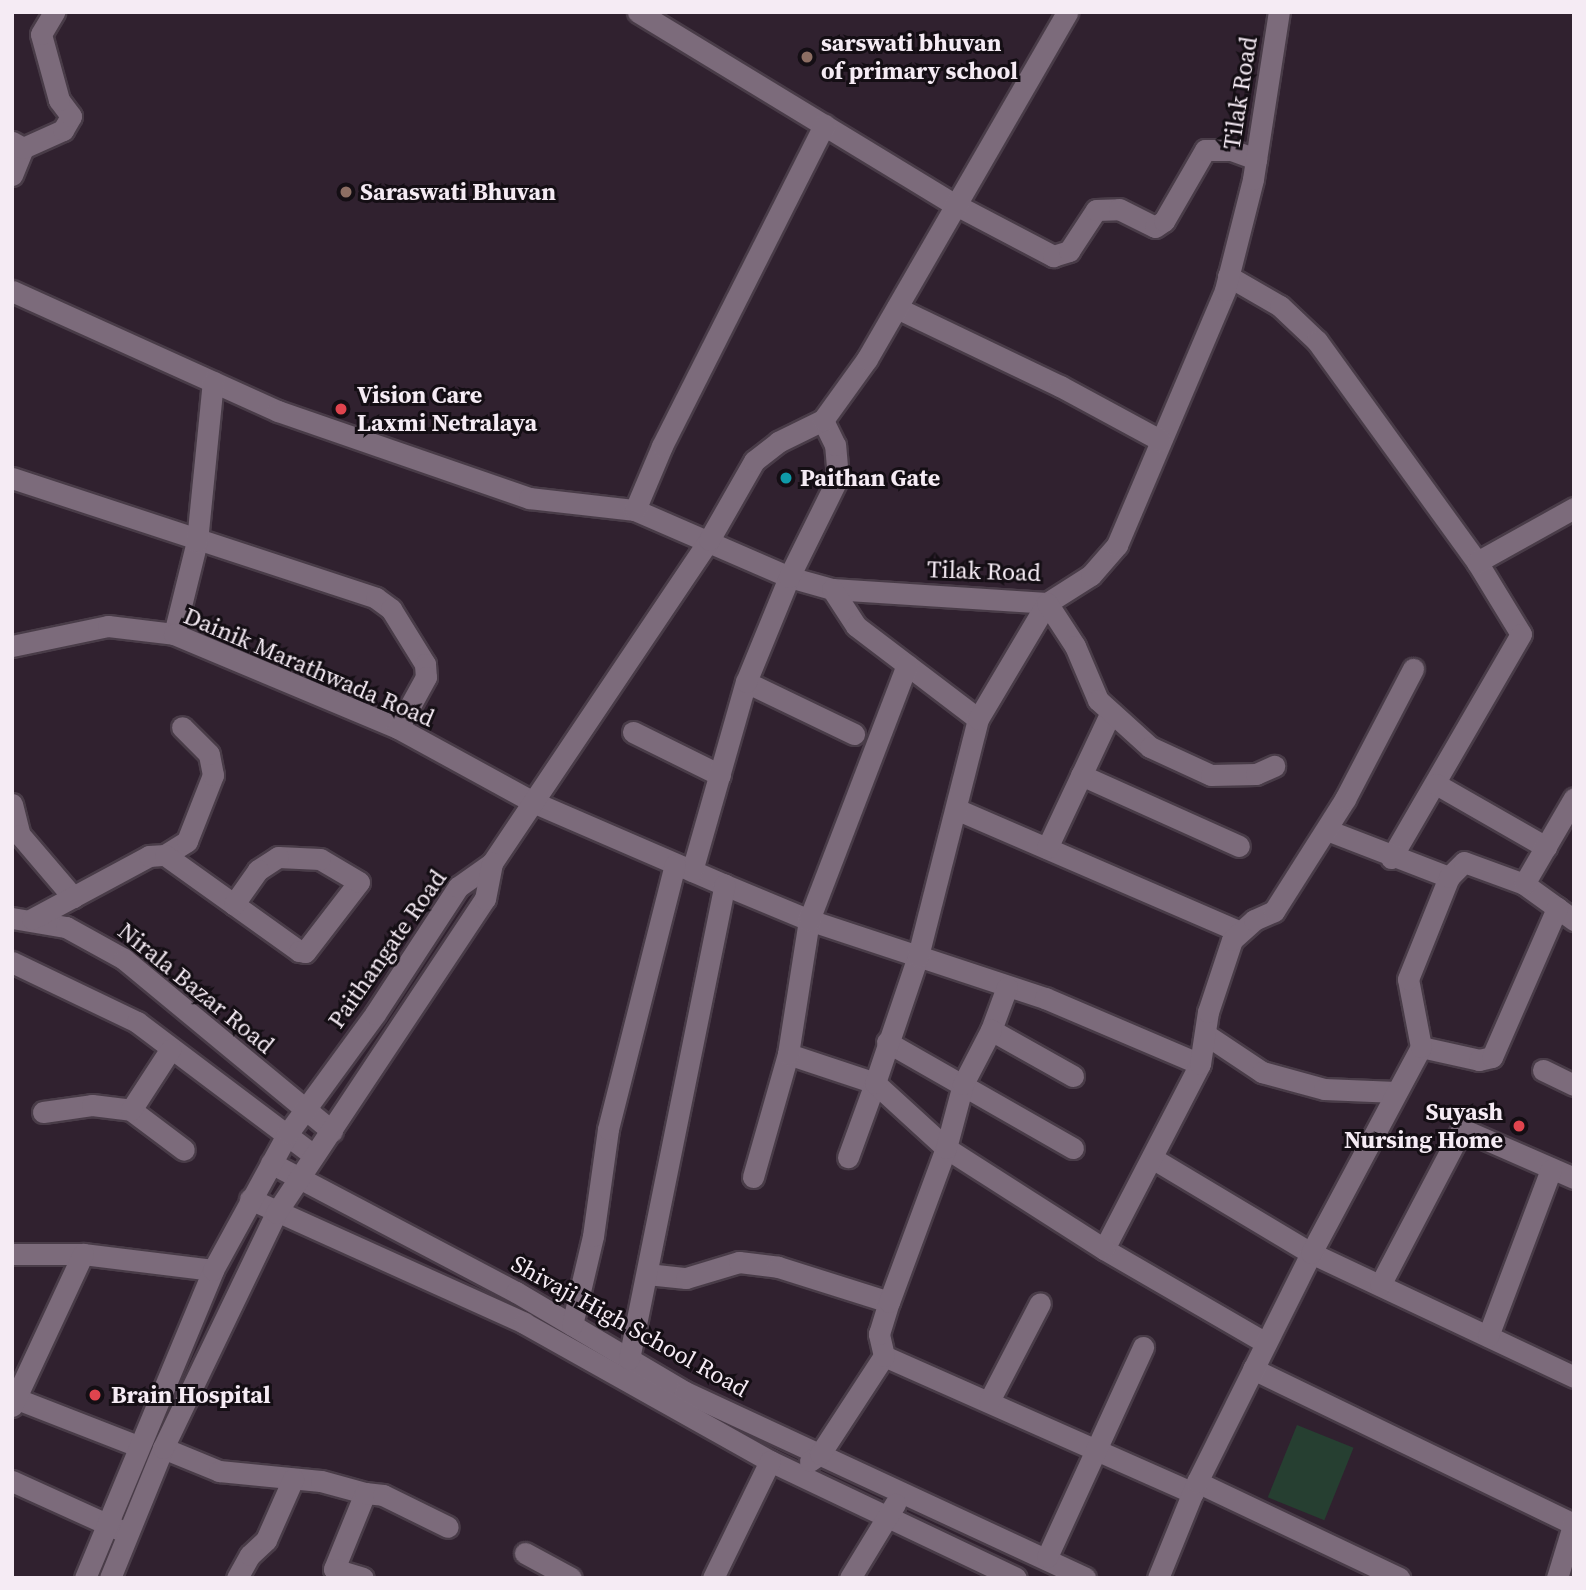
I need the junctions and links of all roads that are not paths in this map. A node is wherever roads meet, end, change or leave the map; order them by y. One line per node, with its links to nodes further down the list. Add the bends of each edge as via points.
1 (54, 12): 6 (street, via 41,34 59,100 71,116 63,130)
2 (638, 12): 5 (street)
3 (1067, 12): 9 (street)
4 (1279, 12): 7 (street, Tilak Road)
5 (824, 125): 9 (street); 18 (street, via 662,446)
6 (18, 145): 8 (street)
7 (1256, 159): 9 (street, via 1231,150 1205,150 1164,221 1155,227 1119,209 1096,210 1069,251 1053,256); 10 (street, Tilak Road)
8 (12, 175)
9 (956, 205): 12 (street)
10 (1228, 276): 15 (street, Tilak Road); 21 (street, via 1280,306 1317,341)
11 (12, 291): 13 (street, Tilak Road)
12 (897, 308): 14 (street); 15 (street)
13 (213, 382): 18 (street, Tilak Road, via 278,411 530,498); 20 (street)
14 (823, 420): 19 (street, via 763,452); 22 (street, via 835,444 838,478)
15 (1160, 440): 24 (street, Tilak Road, via 1117,545 1105,563)
16 (12, 478): 20 (street)
17 (1574, 509): 21 (street)
18 (635, 510): 19 (street, Tilak Road)
19 (709, 540): 22 (street, Tilak Road); 41 (street)
20 (197, 541): 25 (street); 33 (street, via 376,598 391,609 425,664 426,677)
21 (1477, 562): 39 (street, via 1521,634)
22 (789, 577): 23 (street, Tilak Road); 29 (street)
23 (832, 589): 24 (street, Tilak Road); 27 (street, via 856,626)
24 (1047, 603): 30 (street, via 1075,646 1098,700); 31 (street)
25 (174, 635): 26 (street, Dainik Marathwada Road, via 108,626); 33 (street, Dainik Marathwada Road)
26 (12, 646)
27 (907, 665): 31 (street); 59 (street)
28 (1413, 669): 44 (street)
29 (746, 682): 35 (street); 37 (street)
30 (1111, 712): 36 (street, via 1150,747 1211,775 1256,774); 38 (street)
31 (978, 719): 43 (street)
32 (182, 727): 48 (street, via 209,754 213,775 187,841)
33 (398, 729): 41 (street, Dainik Marathwada Road)
34 (634, 732): 37 (street)
35 (854, 734)
36 (1274, 765)
37 (720, 775): 51 (street)
38 (1082, 775): 45 (street); 47 (street)
39 (1436, 784): 46 (street); 49 (street)
40 (1574, 798): 46 (street)
41 (533, 802): 50 (street); 51 (street, Dainik Marathwada Road)
42 (12, 804): 55 (street, via 20,835)
43 (956, 809): 47 (street); 61 (street)
44 (1327, 830): 49 (street); 60 (street, via 1274,911)
45 (1239, 846)
46 (1546, 847): 53 (street)
47 (1047, 848): 60 (street)
48 (165, 855): 55 (street, via 149,856); 56 (street)
49 (1391, 858): 52 (street)
50 (492, 863): 77 (street, Paithangate Road, via 458,887 375,1014); 80 (street, Paithangate Road, via 485,900)
51 (684, 868): 54 (street, Dainik Marathwada Road); 104 (street, via 608,1129 593,1236)
52 (1449, 877): 53 (street, via 1464,862); 67 (street, via 1408,979)
53 (1524, 884): 57 (street)
54 (725, 885): 59 (street, Dainik Marathwada Road); 100 (street)
55 (73, 897): 58 (street)
56 (234, 904): 56 (street, via 299,951 309,951 359,882 320,859 278,857 258,870)
57 (1566, 914): 67 (street, via 1492,1057 1479,1060)
58 (22, 919): 77 (street, Nirala Bazar Road, via 66,927 124,959)
59 (809, 920): 61 (street, Dainik Marathwada Road); 69 (street)
60 (1241, 932): 65 (street, via 1232,940)
61 (918, 956): 63 (street, Dainik Marathwada Road); 66 (street)
62 (12, 962): 68 (street, via 137,1022)
63 (1007, 987): 64 (street); 70 (street, Dainik Marathwada Road, via 1045,998)
64 (991, 1030): 72 (street); 74 (street)
65 (1205, 1034): 70 (street); 76 (street, via 1262,1072 1324,1089)
66 (887, 1042): 73 (street); 74 (street)
67 (1421, 1047): 76 (street)
68 (170, 1050): 78 (street); 81 (street)
69 (788, 1054): 73 (street); 90 (street)
70 (1200, 1065): 87 (street)
71 (1543, 1070): 75 (street)
72 (1073, 1076)
73 (875, 1083): 82 (street); 86 (street)
74 (963, 1084): 82 (street); 83 (street)
75 (1574, 1085)
76 (1396, 1092): 96 (street)
77 (303, 1109): 80 (street, Nirala Bazar Road); 81 (street, Paithangate Road)
78 (131, 1110): 79 (street, via 93,1105); 84 (street)
79 (43, 1112)
80 (332, 1131): 85 (street, Paithangate Road)
81 (288, 1133): 85 (street); 88 (street, Paithangate Road)
82 (946, 1148): 95 (street); 102 (street)
83 (1073, 1148)
84 (184, 1150)
85 (312, 1154): 91 (street, Paithangate Road)
86 (848, 1157)
87 (1152, 1158): 95 (street); 96 (street)
88 (271, 1163): 91 (street, Shivaji High School Road); 93 (street, Paithangate Road)
89 (1551, 1169): 92 (street); 101 (street, via 1462,1129); 105 (street)
90 (753, 1177)
91 (298, 1178): 94 (street, Paithangate Road); 104 (street, Shivaji High School Road)
92 (1574, 1178)
93 (250, 1199): 94 (street, Shivaji High School Road); 99 (street, Paithangate Road)
94 (276, 1213): 115 (street, Paithangate Road); 118 (street, Shivaji High School Road, via 524,1323)
95 (1104, 1250): 106 (street)
96 (1311, 1253): 101 (street); 106 (street)
97 (12, 1254): 98 (street)
98 (83, 1254): 99 (street); 112 (street)
99 (213, 1270): 114 (street, Paithangate Road)
100 (648, 1273): 102 (street, via 686,1278 739,1262 778,1267); 109 (street)
101 (1380, 1285): 105 (street)
102 (888, 1303): 108 (street, via 879,1334)
103 (1040, 1303): 113 (street)
104 (572, 1325): 109 (street, Shivaji High School Road)
105 (1488, 1336): 111 (street)
106 (1266, 1343): 110 (street)
107 (1143, 1347): 116 (street)
108 (884, 1356): 113 (street); 117 (street)
109 (629, 1359): 117 (street, Shivaji High School Road, via 685,1392)
110 (1253, 1369): 122 (street); 126 (street)
111 (1574, 1377)
112 (13, 1400): 114 (street)
113 (989, 1401): 116 (street)
114 (138, 1446): 128 (street, Paithangate Road)
115 (163, 1448): 120 (street, via 219,1471); 128 (street, Paithangate Road)
116 (1098, 1449): 122 (street); 130 (street)
117 (820, 1454): 119 (street); 123 (street, Shivaji High School Road)
118 (770, 1461): 119 (street, Shivaji High School Road); 136 (street)
119 (793, 1472): 125 (street, Shivaji High School Road)
120 (293, 1479): 124 (street); 133 (street, via 266,1540 250,1555)
121 (12, 1481): 128 (street)
122 (1195, 1487): 140 (street); 141 (street)
123 (903, 1490): 125 (street); 130 (street, Shivaji High School Road)
124 (365, 1493): 127 (street, via 383,1495); 134 (street, via 334,1569)
125 (888, 1517): 137 (street); 138 (street, Shivaji High School Road)
126 (1574, 1523): 142 (street)
127 (447, 1527)
128 (119, 1529): 131 (street, Paithangate Road); 132 (street, Paithangate Road)
129 (525, 1553): 135 (street)
130 (1047, 1557): 139 (street, Shivaji High School Road)
131 (85, 1578)
132 (110, 1578)
133 (237, 1578)
134 (363, 1578)
135 (571, 1578)
136 (713, 1578)
137 (850, 1578)
138 (1016, 1578)
139 (1085, 1578)
140 (1157, 1578)
141 (1399, 1578)
142 (1557, 1578)

